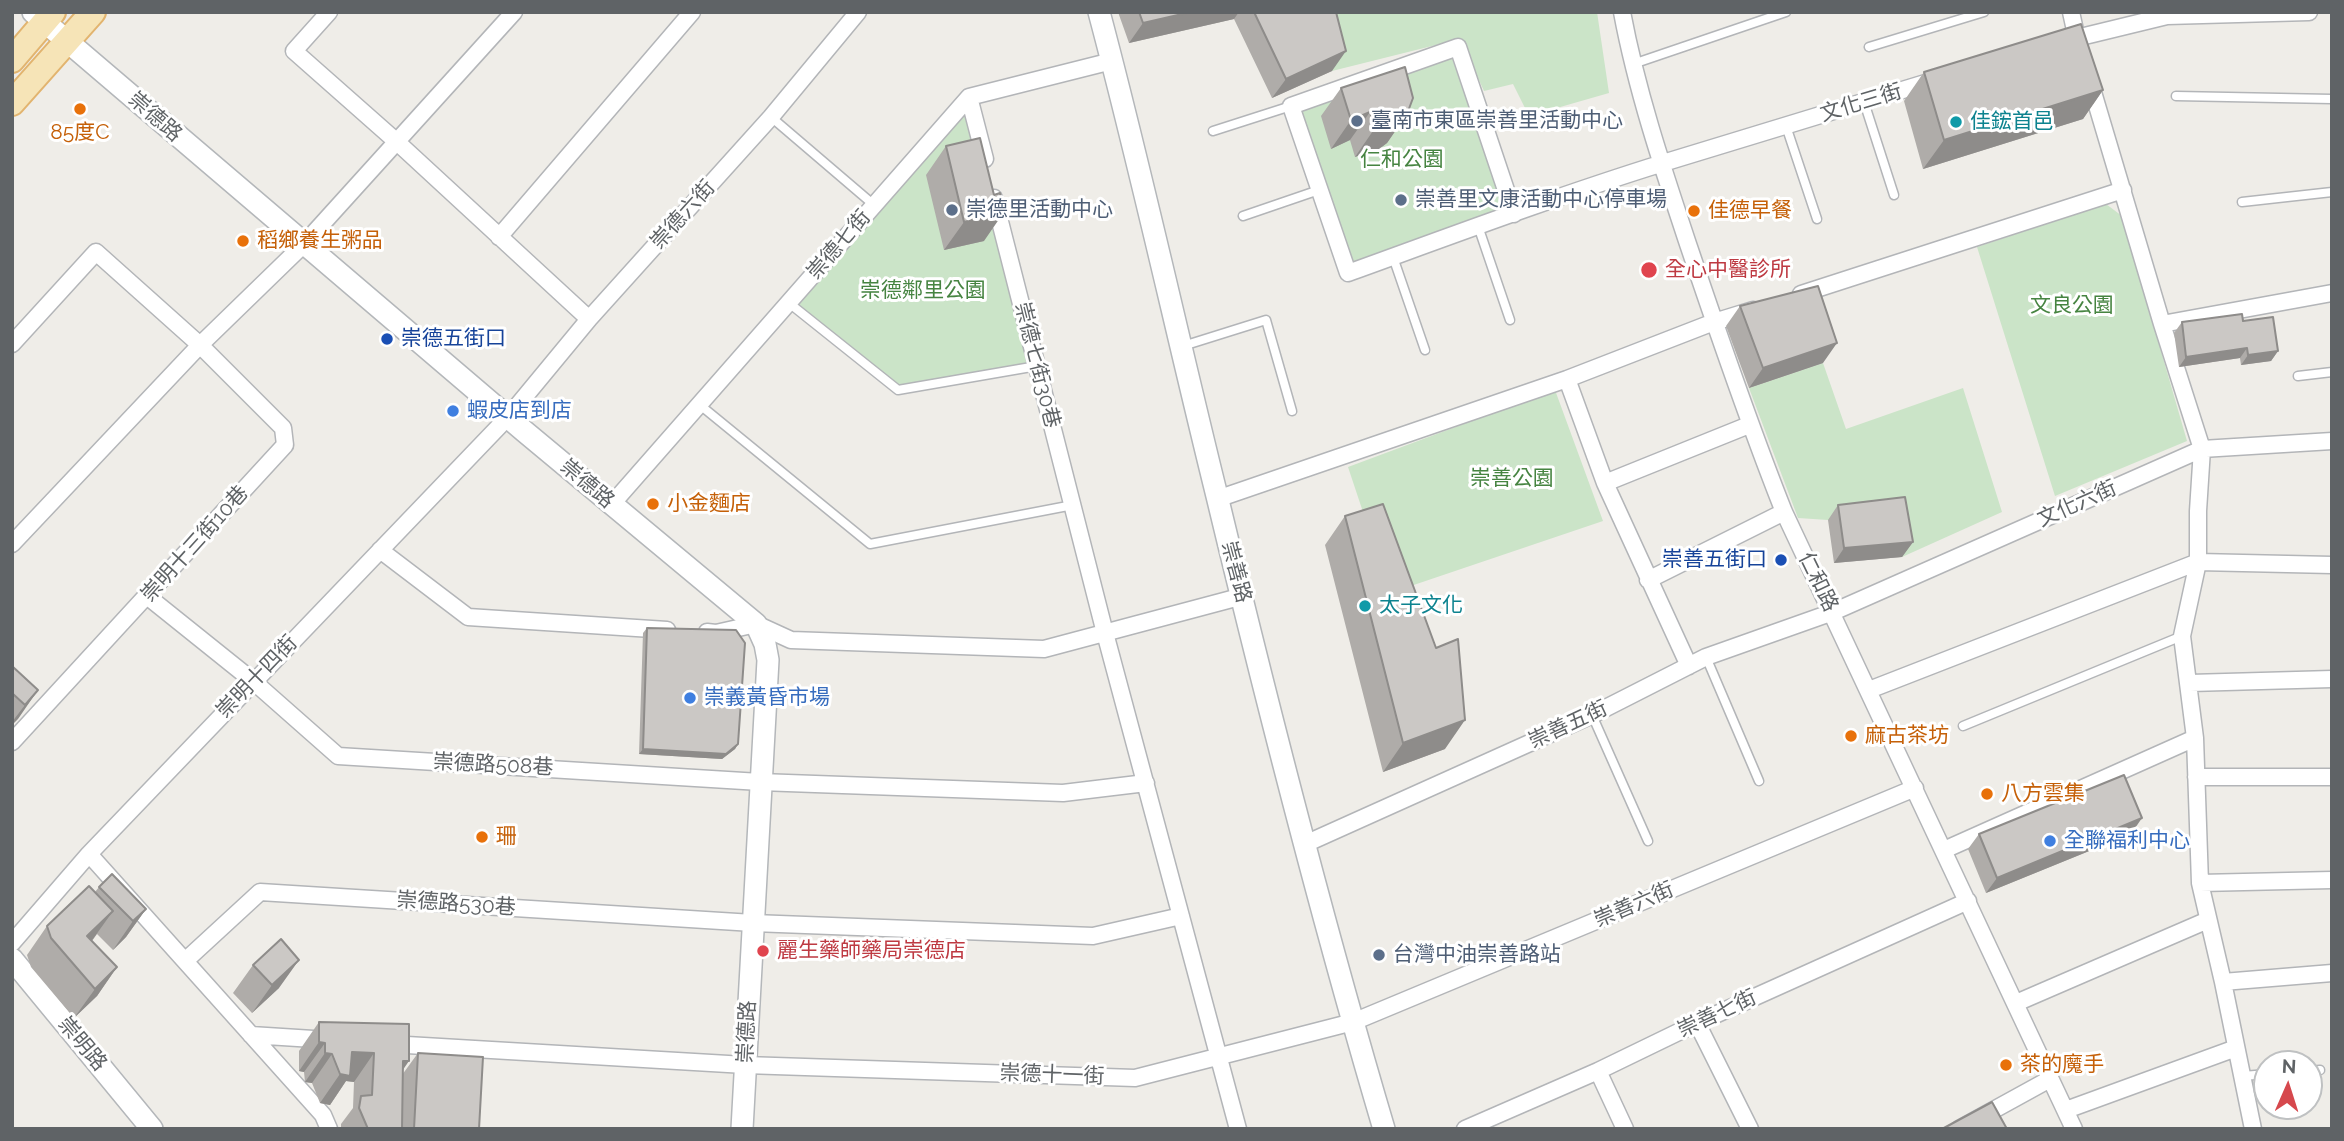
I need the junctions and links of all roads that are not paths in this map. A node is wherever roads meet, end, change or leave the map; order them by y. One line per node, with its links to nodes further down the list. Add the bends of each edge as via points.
1 (93, 12): 14 (main road)
2 (330, 12): 30 (street, via 294,51)
3 (514, 12): 30 (street)
4 (692, 12): 42 (street)
5 (858, 12): 27 (street, 崇德六街)
6 (1099, 12): 18 (street, 崇善路)
7 (1622, 12): 19 (street, 仁和路)
8 (1786, 12): 19 (lane)
9 (1984, 12): 16 (lane)
10 (2071, 12): 13 (street)
11 (2309, 12): 13 (street, via 2167,16)
12 (44, 15): 14 (street, 崇德路); 17 (main road)
13 (2076, 38): 15 (street); 33 (street)
14 (66, 41): 25 (main road); 43 (street, 崇德路)
15 (2050, 46)
16 (1869, 47)
17 (12, 60)
18 (1112, 61): 22 (street); 53 (street, 崇善路)
19 (1632, 64): 31 (street, 仁和路)
20 (1943, 78): 24 (street, 文化三街)
21 (2176, 96): 23 (lane)
22 (969, 97): 37 (street, 崇德七街); 55 (street, 崇德七街30巷)
23 (2332, 99)
24 (1864, 102): 28 (street, 文化三街); 35 (lane)
25 (12, 103)
26 (1291, 106): 29 (lane); 32 (street); 38 (street, via 1458,47)
27 (771, 117): 37 (lane); 47 (street, 崇德六街)
28 (1786, 126): 31 (street, 文化三街); 40 (lane)
29 (1213, 131)
30 (397, 142): 42 (street); 43 (street)
31 (1661, 163): 38 (street, 文化三街); 49 (street, 仁和路)
32 (1319, 190): 39 (lane); 44 (street, 文化三街, via 1348,273)
33 (2123, 190): 49 (street); 50 (street)
34 (2332, 192): 36 (lane)
35 (1894, 195)
36 (2242, 202)
37 (874, 205): 46 (street, 崇德七街)
38 (1514, 214): 41 (street, 文化三街)
39 (1244, 216)
40 (1817, 219)
41 (1478, 226): 44 (street, 文化三街); 48 (lane)
42 (499, 237): 47 (street)
43 (304, 244): 52 (street); 61 (street, 崇德路)
44 (1393, 257): 54 (lane)
45 (2332, 293): 50 (street)
46 (789, 303): 55 (lane, via 898,390); 59 (street, 崇德七街)
47 (589, 320): 61 (street, 崇德六街)
48 (1510, 320)
49 (1714, 322): 58 (street); 62 (street, 仁和路)
50 (2162, 324): 64 (street)
51 (12, 344): 52 (street, 崇明十三街10巷, via 96,253)
52 (200, 345): 70 (street); 75 (street, 崇明十三街10巷, via 283,428 285,445)
53 (1181, 346): 60 (lane, via 1266,320); 66 (street, 崇善路)
54 (1424, 350)
55 (1037, 366): 68 (street, 崇德七街30巷)
56 (2332, 372): 57 (lane)
57 (2298, 376)
58 (1567, 379): 65 (street); 66 (street)
59 (700, 405): 67 (street, 崇德七街); 68 (lane, via 870,544)
60 (1292, 411)
61 (508, 417): 67 (street, 崇德路); 71 (street, 崇明十四街)
62 (1749, 425): 65 (street); 69 (street, 仁和路)
63 (2332, 441): 64 (street, 文化六街)
64 (2202, 449): 72 (street); 77 (street, 文化六街)
65 (1605, 483): 74 (street)
66 (1217, 499): 76 (street, 崇善路)
67 (612, 504): 78 (street, 崇德路)
68 (1073, 505): 79 (street, 崇德七街30巷)
69 (1784, 512): 74 (street); 77 (street, 仁和路)
70 (12, 544)
71 (380, 550): 78 (street, via 468,618 716,633); 84 (street, 崇明十四街)
72 (2198, 562): 73 (street); 80 (street); 86 (street)
73 (2332, 565)
74 (1648, 580): 82 (street)
75 (147, 596): 84 (street, 崇德路508巷); 90 (street, 崇明十三街10巷)
76 (1243, 597): 79 (street); 98 (street, 崇善路)
77 (1833, 612): 81 (street, 崇善五街); 86 (street, 仁和路)
78 (756, 624): 79 (street, via 791,639 1044,649); 94 (street, 崇德路, via 768,660)
79 (1105, 633): 95 (street, 崇德七街30巷)
80 (2182, 636): 85 (street); 88 (lane)
81 (1706, 657): 82 (street, 崇善五街); 93 (lane)
82 (1689, 666): 87 (street, 崇善五街)
83 (2332, 678): 85 (street)
84 (253, 681): 94 (street, 崇德路508巷, via 338,756); 100 (street, 崇明十四街)
85 (2190, 683): 89 (street)
86 (1869, 690): 96 (street, 仁和路)
87 (1592, 715): 97 (lane); 98 (street, 崇善五街)
88 (1964, 726)
89 (2195, 738): 91 (street); 99 (street)
90 (12, 742)
91 (2196, 777): 92 (street); 102 (street)
92 (2332, 777)
93 (1759, 781)
94 (760, 782): 95 (street, 崇德路508巷, via 1063,793); 106 (street, 崇德路)
95 (1146, 783): 104 (street, 崇德七街30巷)
96 (1915, 788): 99 (street, 仁和路); 113 (street, 崇善六街)
97 (1648, 841)
98 (1305, 844): 113 (street, 崇善路)
99 (1944, 850): 103 (street, 仁和路)
100 (89, 854): 107 (street, 崇明十四街); 109 (street)
101 (2332, 880): 102 (street)
102 (2200, 883): 105 (street)
103 (1968, 901): 112 (street, 仁和路); 114 (street, 崇善七街)
104 (1181, 916): 106 (street, 崇德路530巷, via 1093,936); 119 (street, 崇德七街30巷)
105 (2208, 920): 111 (street); 112 (street)
106 (753, 923): 109 (street, 崇德路530巷, via 261,892); 120 (street, 崇德路)
107 (12, 943)
108 (12, 959): 127 (street, 崇明路)
109 (185, 961): 115 (street)
110 (2332, 973): 111 (street)
111 (2223, 982): 118 (street)
112 (2016, 1003): 124 (street, 仁和路)
113 (1353, 1022): 119 (street, 崇德十一街); 131 (street, 崇善路)
114 (1697, 1023): 121 (street, 崇善七街); 134 (street)
115 (251, 1035): 116 (street); 128 (street, via 323,1115)
116 (347, 1041)
117 (375, 1043): 120 (street, 崇德十一街)
118 (2236, 1048): 123 (street); 125 (street)
119 (1219, 1056): 120 (street, 崇德十一街, via 1135,1078); 130 (street, 崇德七街30巷)
120 (745, 1065): 129 (street, 崇德路)
121 (1598, 1072): 126 (street, 崇善七街); 133 (street)
122 (2253, 1075): 123 (lane)
123 (2243, 1076): 137 (street)
124 (2050, 1079): 125 (street, 仁和路); 135 (street)
125 (2066, 1111): 136 (street, 仁和路)
126 (1503, 1121): 132 (street, 崇善七街)
127 (152, 1129)
128 (329, 1129)
129 (741, 1129)
130 (1238, 1129)
131 (1384, 1129)
132 (1465, 1129)
133 (1625, 1129)
134 (1749, 1129)
135 (1959, 1129)
136 (2074, 1129)
137 (2253, 1129)

